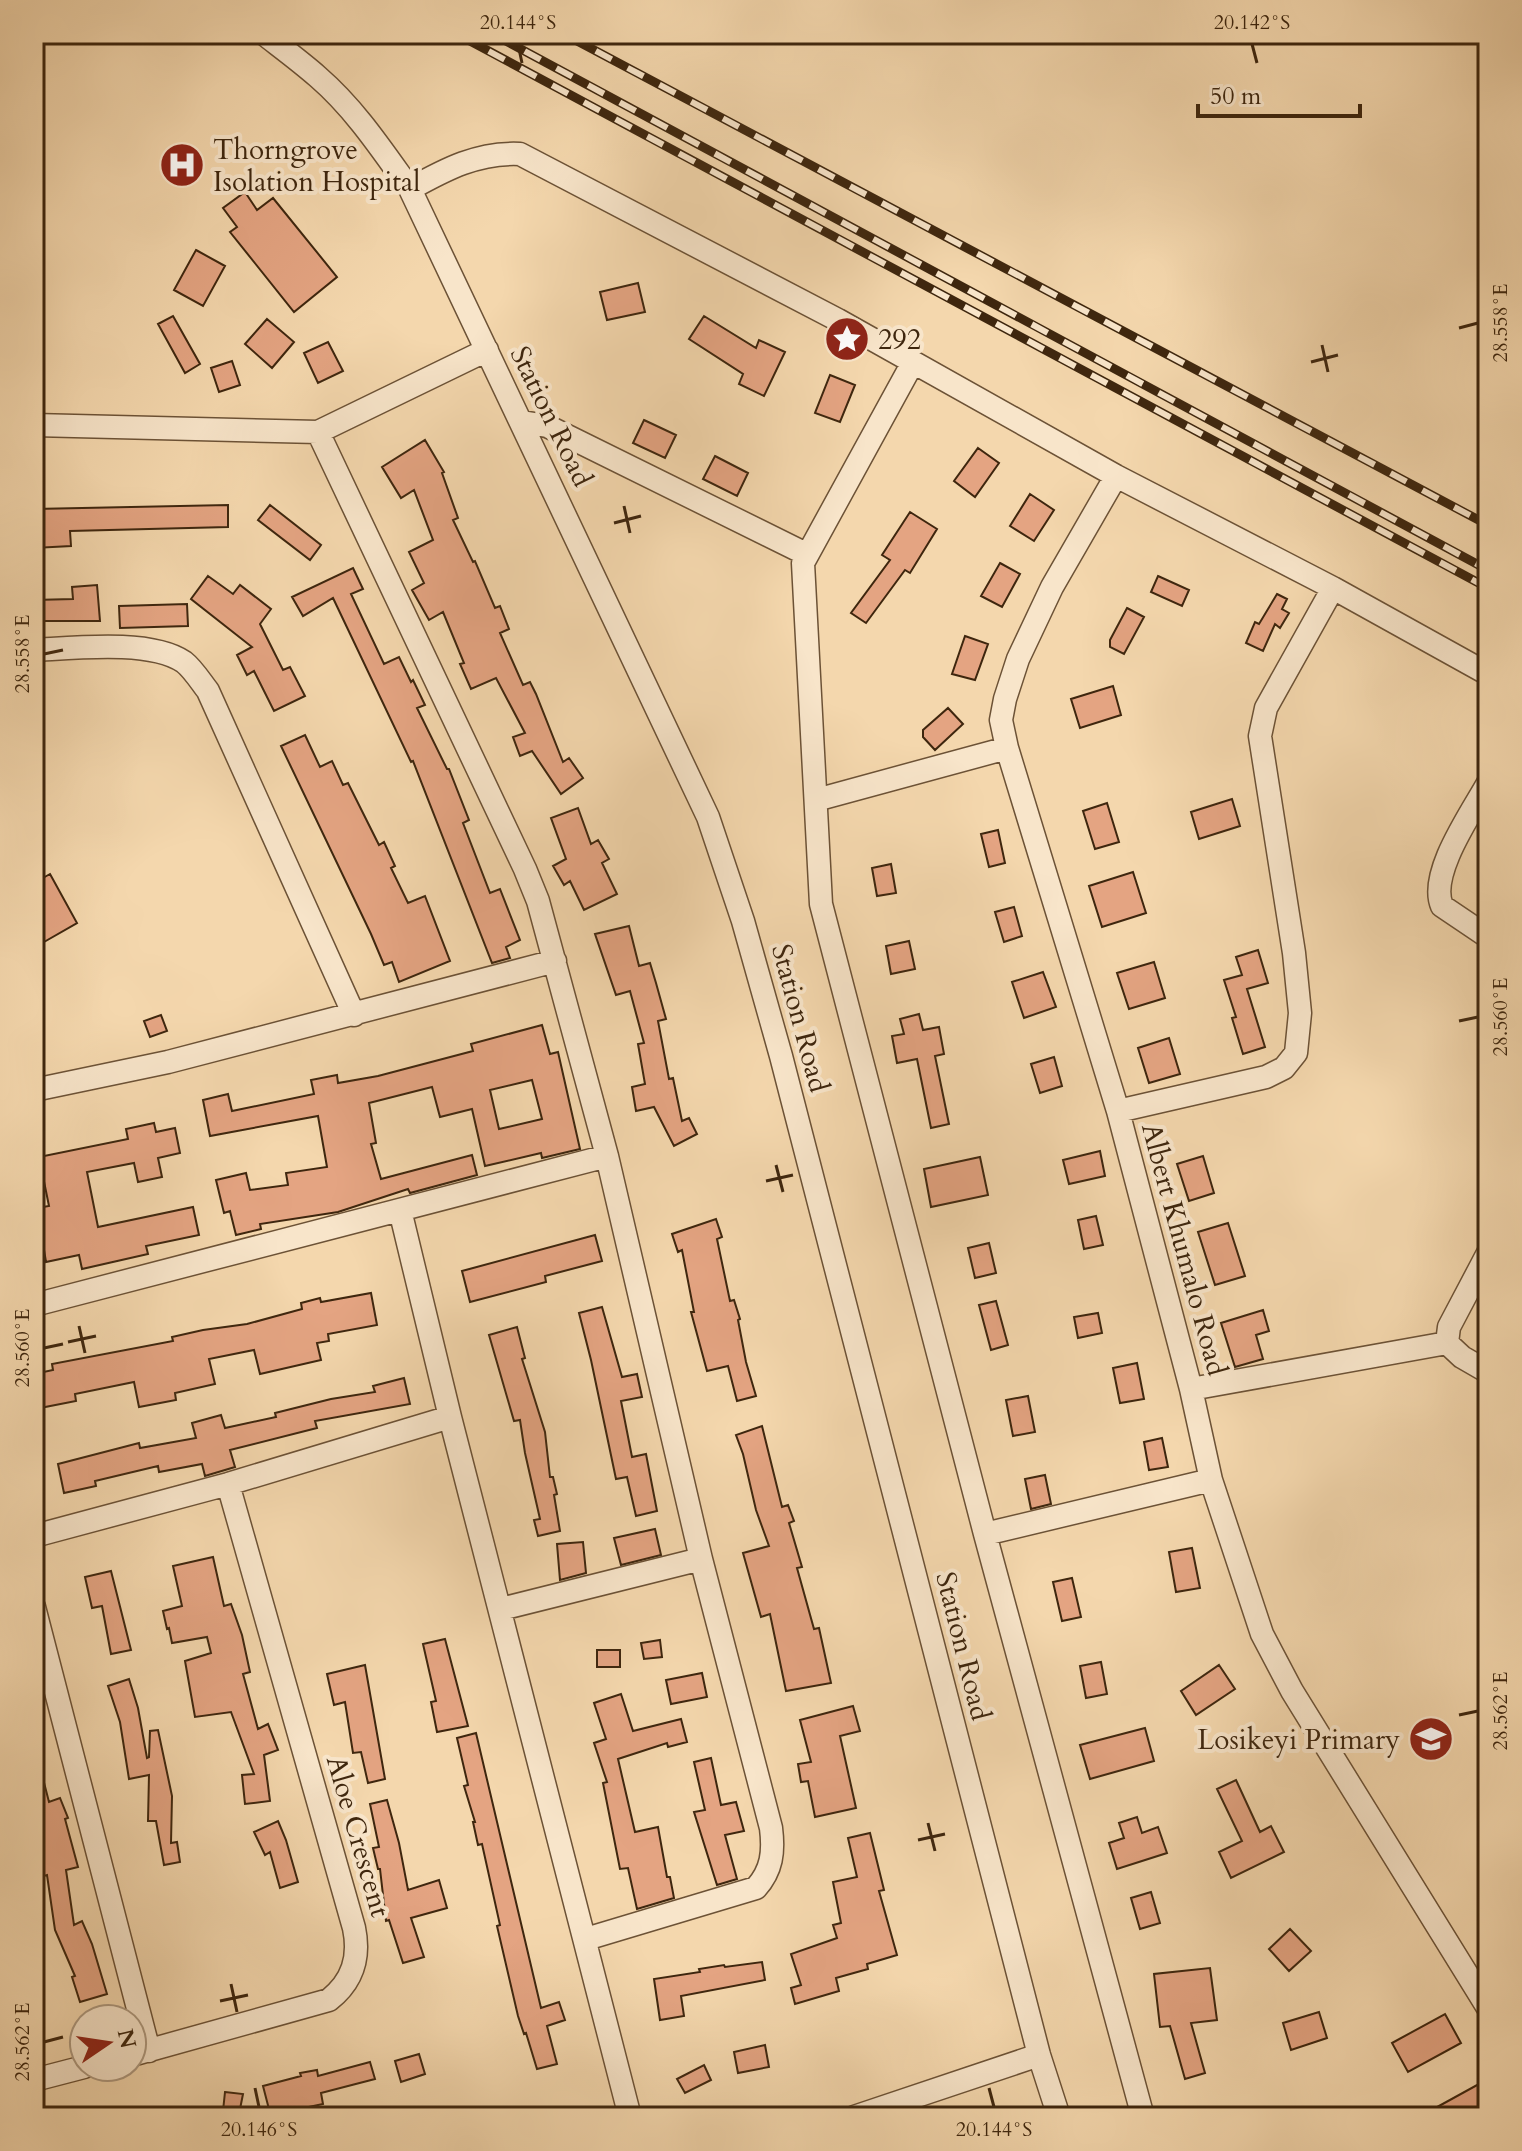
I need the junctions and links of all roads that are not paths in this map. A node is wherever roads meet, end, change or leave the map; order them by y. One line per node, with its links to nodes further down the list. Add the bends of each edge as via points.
1 (264, 34): 2 (street, Station Road, via 343,101)
2 (410, 189): 3 (street, Station Road); 4 (street, via 453,165 500,153 520,154)
3 (487, 350): 5 (street, Station Road); 7 (street)
4 (912, 364): 8 (street); 9 (street)
5 (522, 422): 9 (street, via 547,426); 40 (street, Station Road, via 708,817 743,921)
6 (34, 425): 7 (street)
7 (318, 432): 17 (street, via 525,869)
8 (1116, 476): 10 (street); 13 (street, Albert Khumalo Road, via 1052,587 1018,659 1001,720)
9 (806, 554): 15 (street)
10 (1333, 588): 12 (street); 20 (street, via 1266,708 1260,736 1294,953 1300,1013 1296,1053 1284,1068 1266,1077)
11 (34, 650): 18 (street, via 143,649 185,663 208,691)
12 (1488, 674)
13 (1007, 748): 15 (street); 20 (street, Albert Khumalo Road)
14 (1488, 783): 16 (street, via 1449,856 1438,891 1442,906)
15 (816, 800): 31 (street, via 821,904)
16 (1488, 937)
17 (555, 961): 18 (street); 21 (street)
18 (354, 1015): 19 (street)
19 (34, 1090)
20 (1118, 1111): 27 (street, Albert Khumalo Road)
21 (607, 1156): 22 (street); 33 (street)
22 (400, 1210): 24 (street); 28 (street)
23 (1488, 1253): 25 (street, via 1449,1327)
24 (34, 1305)
25 (1447, 1343): 26 (street); 27 (street)
26 (1488, 1372)
27 (1191, 1389): 29 (street, Albert Khumalo Road)
28 (450, 1417): 30 (street); 35 (street)
29 (1211, 1480): 31 (street); 38 (street, Albert Khumalo Road, via 1262,1634)
30 (228, 1484): 32 (street); 39 (street, Aloe Crescent, via 358,1948 343,1987 329,2000)
31 (985, 1534): 46 (street)
32 (34, 1536)
33 (701, 1559): 35 (street); 36 (street, via 771,1828 771,1863 756,1888)
34 (34, 1607): 37 (street)
35 (501, 1609): 36 (street)
36 (586, 1939): 43 (street)
37 (128, 2003)
38 (1488, 2008)
39 (148, 2051)
40 (1039, 2055): 44 (street); 45 (street, Station Road)
41 (68, 2071): 42 (street)
42 (34, 2080)
43 (630, 2117)
44 (854, 2117)
45 (1059, 2117)
46 (1143, 2117)

